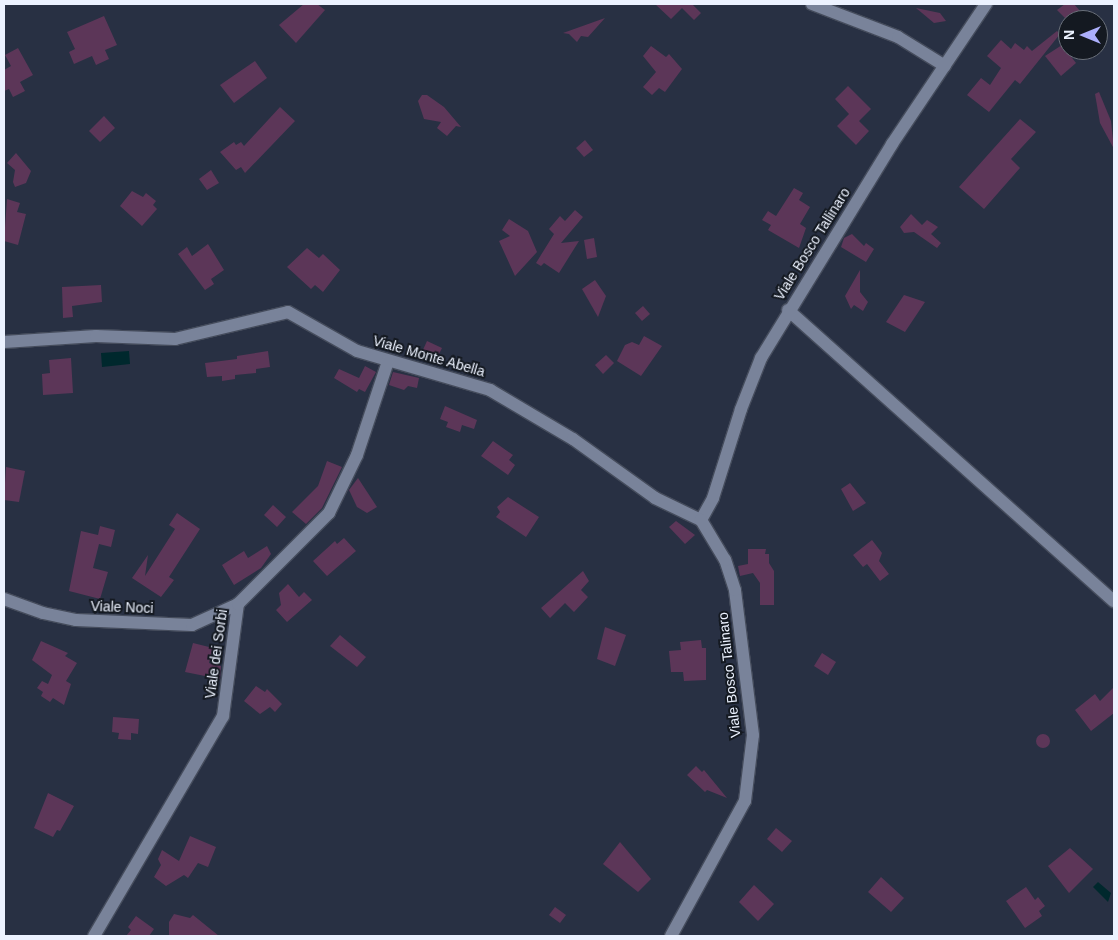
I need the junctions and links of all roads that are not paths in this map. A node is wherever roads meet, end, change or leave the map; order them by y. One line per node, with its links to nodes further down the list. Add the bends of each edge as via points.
1 (812, 4): 3 (street, via 898,37)
2 (986, 4): 3 (street, Viale Bosco Tallinaro)
3 (945, 66): 4 (street, Viale Bosco Tallinaro)
4 (788, 310): 7 (street, Viale Bosco Tallinaro, via 761,358 713,498); 9 (street)
5 (4, 342): 6 (street, Viale Monte Abella, via 96,336 174,339 288,312 357,351)
6 (388, 361): 7 (street, Viale Monte Abella, via 490,390 573,438 656,498); 10 (street, Viale dei Sorbi, via 357,455 329,513)
7 (701, 520): 12 (street, Viale Bosco Talinaro, via 725,560 735,590 753,735 745,801)
8 (4, 598): 10 (street, Viale Noci, via 44,613 76,620 192,625)
9 (1114, 601)
10 (238, 604): 11 (street, Viale dei Sorbi, via 223,716)
11 (94, 936)
12 (671, 936)

